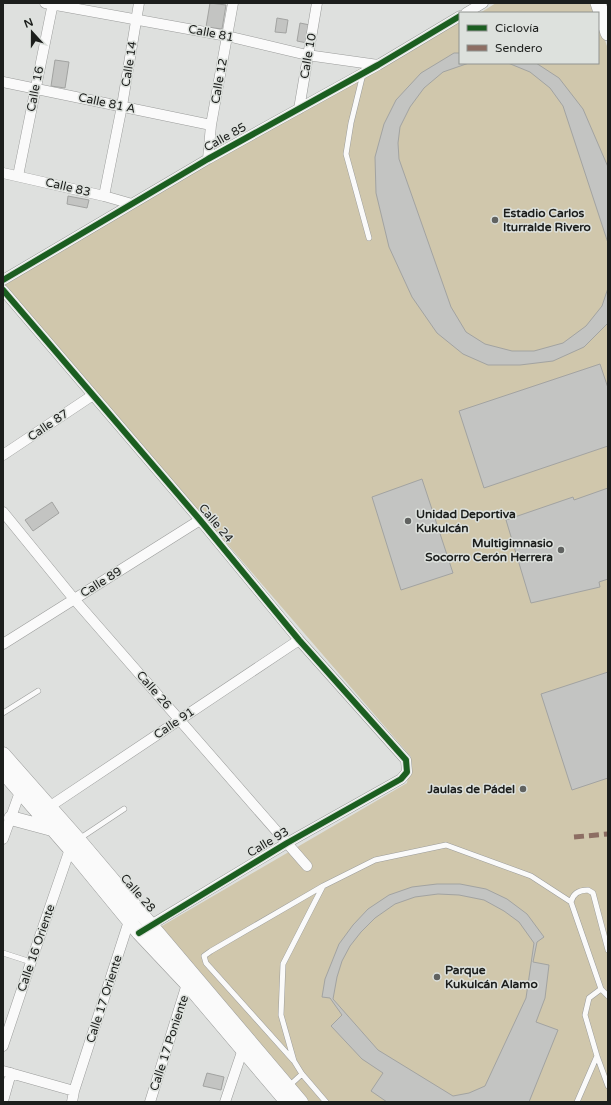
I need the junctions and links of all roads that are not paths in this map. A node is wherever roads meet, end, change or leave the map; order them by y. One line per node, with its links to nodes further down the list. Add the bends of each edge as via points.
1 (139, 3): 9 (street, Calle 14)
2 (233, 3): 11 (street, Calle 12)
3 (317, 3): 12 (street, Calle 10)
4 (483, 3): 7 (street)
5 (598, 3): 10 (main road)
6 (50, 4): 9 (street, Calle 81); 16 (street, Calle 16)
7 (468, 12)
8 (459, 17): 13 (street, Calle 85)
9 (136, 19): 11 (street, Calle 81); 17 (street, Calle 14)
10 (608, 33)
11 (227, 36): 12 (street, Calle 81); 19 (street, Calle 12)
12 (308, 55): 13 (street, Calle 81); 18 (street, Calle 10)
13 (378, 65): 14 (street, Calle 85)
14 (363, 73): 18 (street, Calle 85); 25 (lane, via 346,154)
15 (3, 82): 16 (street, Calle 81 A)
16 (35, 88): 17 (street, Calle 81 A); 22 (street, Calle 16)
17 (122, 106): 19 (street, Calle 81 A); 23 (street, Calle 14)
18 (299, 109): 20 (street, Calle 85)
19 (211, 125): 20 (street, Calle 12)
20 (208, 159): 24 (street, Calle 85)
21 (3, 173): 22 (street, Calle 83)
22 (18, 176): 23 (street, Calle 83)
23 (104, 196): 24 (street, Calle 83)
24 (132, 204): 26 (street, Calle 85)
25 (369, 238)
26 (3, 280)
27 (3, 290): 28 (street, Calle 24)
28 (93, 395): 29 (street, Calle 87); 31 (street, Calle 24)
29 (3, 455)
30 (3, 512): 32 (street, Calle 26)
31 (200, 520): 32 (street, Calle 89); 33 (street, Calle 24)
32 (74, 599): 34 (street, Calle 89); 37 (street, Calle 26)
33 (299, 640): 37 (street, Calle 91); 40 (street, Calle 24, via 406,760)
34 (3, 644)
35 (38, 691): 36 (lane)
36 (3, 712)
37 (180, 719): 42 (street, Calle 91); 48 (street, Calle 26)
38 (3, 754): 42 (street, Calle 28)
39 (3, 772): 41 (street, Calle 28)
40 (407, 772): 48 (street, Calle 93, via 401,779)
41 (20, 792): 44 (street); 45 (street, Calle 28)
42 (49, 807): 47 (street, Calle 28)
43 (124, 809): 47 (lane)
44 (11, 818): 45 (street); 46 (street)
45 (52, 829): 47 (street, Calle 28)
46 (3, 839)
47 (74, 844): 52 (street, Calle 28); 57 (street, Calle 16 Oriente)
48 (287, 844): 49 (street, Calle 26); 53 (street, Calle 93)
49 (307, 866)
50 (323, 886): 51 (lane, via 375,860 446,845 531,876); 64 (lane, via 283,964 281,1015); 64 (lane, via 204,956 206,963)
51 (571, 902): 55 (lane, via 576,892 588,890 593,893); 59 (lane)
52 (134, 916): 53 (street, Calle 28); 54 (street, Calle 28); 68 (street, Calle 17 Oriente)
53 (151, 925): 54 (street, Calle 93); 69 (street, Calle 28)
54 (139, 933): 58 (street, Calle 28)
55 (608, 950)
56 (3, 953): 57 (lane)
57 (31, 962): 61 (street, Calle 16 Oriente)
58 (188, 984): 62 (street, Calle 28); 72 (street, Calle 17 Poniente)
59 (601, 989): 60 (lane); 63 (lane, via 589,998 585,1015)
60 (608, 996)
61 (3, 1046)
62 (243, 1049): 69 (street, Calle 28); 73 (street)
63 (597, 1056): 67 (lane); 76 (lane)
64 (294, 1061): 66 (lane)
65 (7, 1072): 68 (street); 70 (street)
66 (302, 1074): 69 (lane); 75 (lane)
67 (608, 1086)
68 (74, 1091): 71 (street, Calle 17 Oriente)
69 (285, 1094): 74 (street, Calle 28)
70 (3, 1101)
71 (72, 1102)
72 (150, 1102)
73 (225, 1102)
74 (301, 1102)
75 (326, 1102)
76 (577, 1102)

